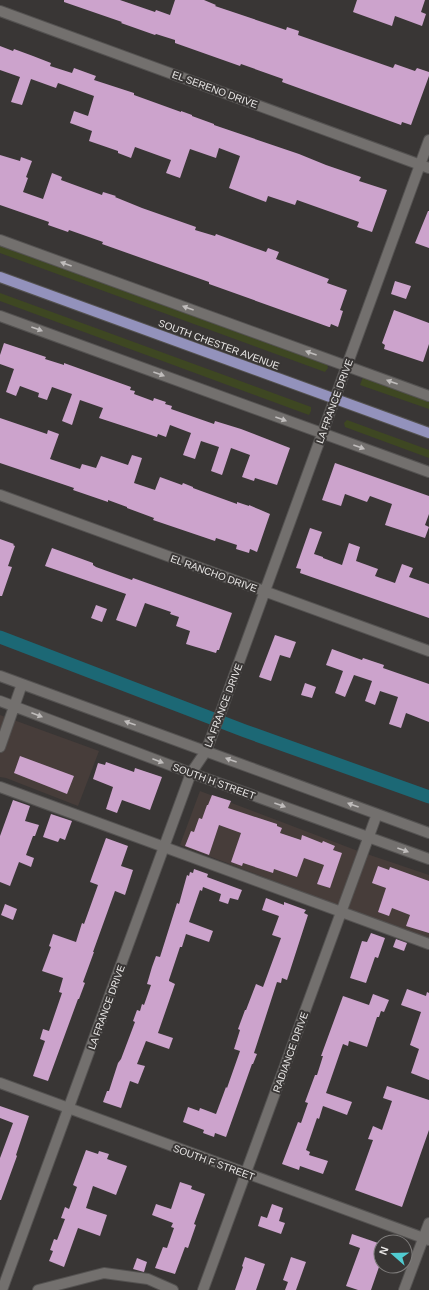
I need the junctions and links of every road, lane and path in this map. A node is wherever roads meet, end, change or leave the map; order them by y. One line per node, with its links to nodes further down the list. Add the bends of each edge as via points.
1 (0, 11): 3 (street, EL SERENO DRIVE)
2 (429, 140): 3 (street, LA FRANCE DRIVE)
3 (425, 166): 7 (street, LA FRANCE DRIVE)
4 (0, 240): 7 (street, one-way to 4)
5 (0, 277): 9 (main road, SOUTH CHESTER AVENUE)
6 (0, 316): 11 (street, one-way to 11)
7 (347, 366): 8 (street, one-way to 7); 9 (street, LA FRANCE DRIVE)
8 (429, 396)
9 (335, 399): 10 (main road, SOUTH CHESTER AVENUE); 11 (street, LA FRANCE DRIVE)
10 (429, 433)
11 (322, 434): 12 (street, one-way to 12); 14 (street, LA FRANCE DRIVE)
12 (429, 472)
13 (0, 495): 14 (street, EL RANCHO DRIVE)
14 (265, 592): 15 (street, EL RANCHO DRIVE); 21 (street, LA FRANCE DRIVE)
15 (429, 651)
16 (0, 676): 17 (street)
17 (22, 684): 19 (street); 21 (street, one-way to 17)
18 (0, 701): 19 (street, SOUTH H STREET)
19 (15, 707): 20 (street); 22 (street, SOUTH H STREET, one-way to 22)
20 (0, 747)
21 (206, 751): 22 (street, LA FRANCE DRIVE); 24 (street, one-way to 21)
22 (191, 773): 26 (street, SOUTH H STREET, one-way to 26); 27 (street, LA FRANCE DRIVE)
23 (0, 787): 27 (street)
24 (377, 814): 25 (street); 26 (street, RADIANCE DRIVE)
25 (429, 833)
26 (369, 837): 28 (street, SOUTH H STREET, one-way to 28); 29 (street, RADIANCE DRIVE)
27 (164, 847): 29 (street); 32 (street, LA FRANCE DRIVE)
28 (429, 859)
29 (342, 912): 30 (street); 33 (street, RADIANCE DRIVE)
30 (429, 944)
31 (0, 1083): 32 (street, SOUTH F STREET)
32 (69, 1108): 33 (street, SOUTH F STREET); 36 (street, LA FRANCE DRIVE)
33 (246, 1173): 35 (street, SOUTH F STREET); 39 (street, RADIANCE DRIVE)
34 (429, 1223): 35 (street)
35 (426, 1239): 40 (street)
36 (2, 1290)
37 (38, 1290): 38 (street, via 104,1273 148,1279)
38 (173, 1290)
39 (203, 1290)
40 (404, 1290)

